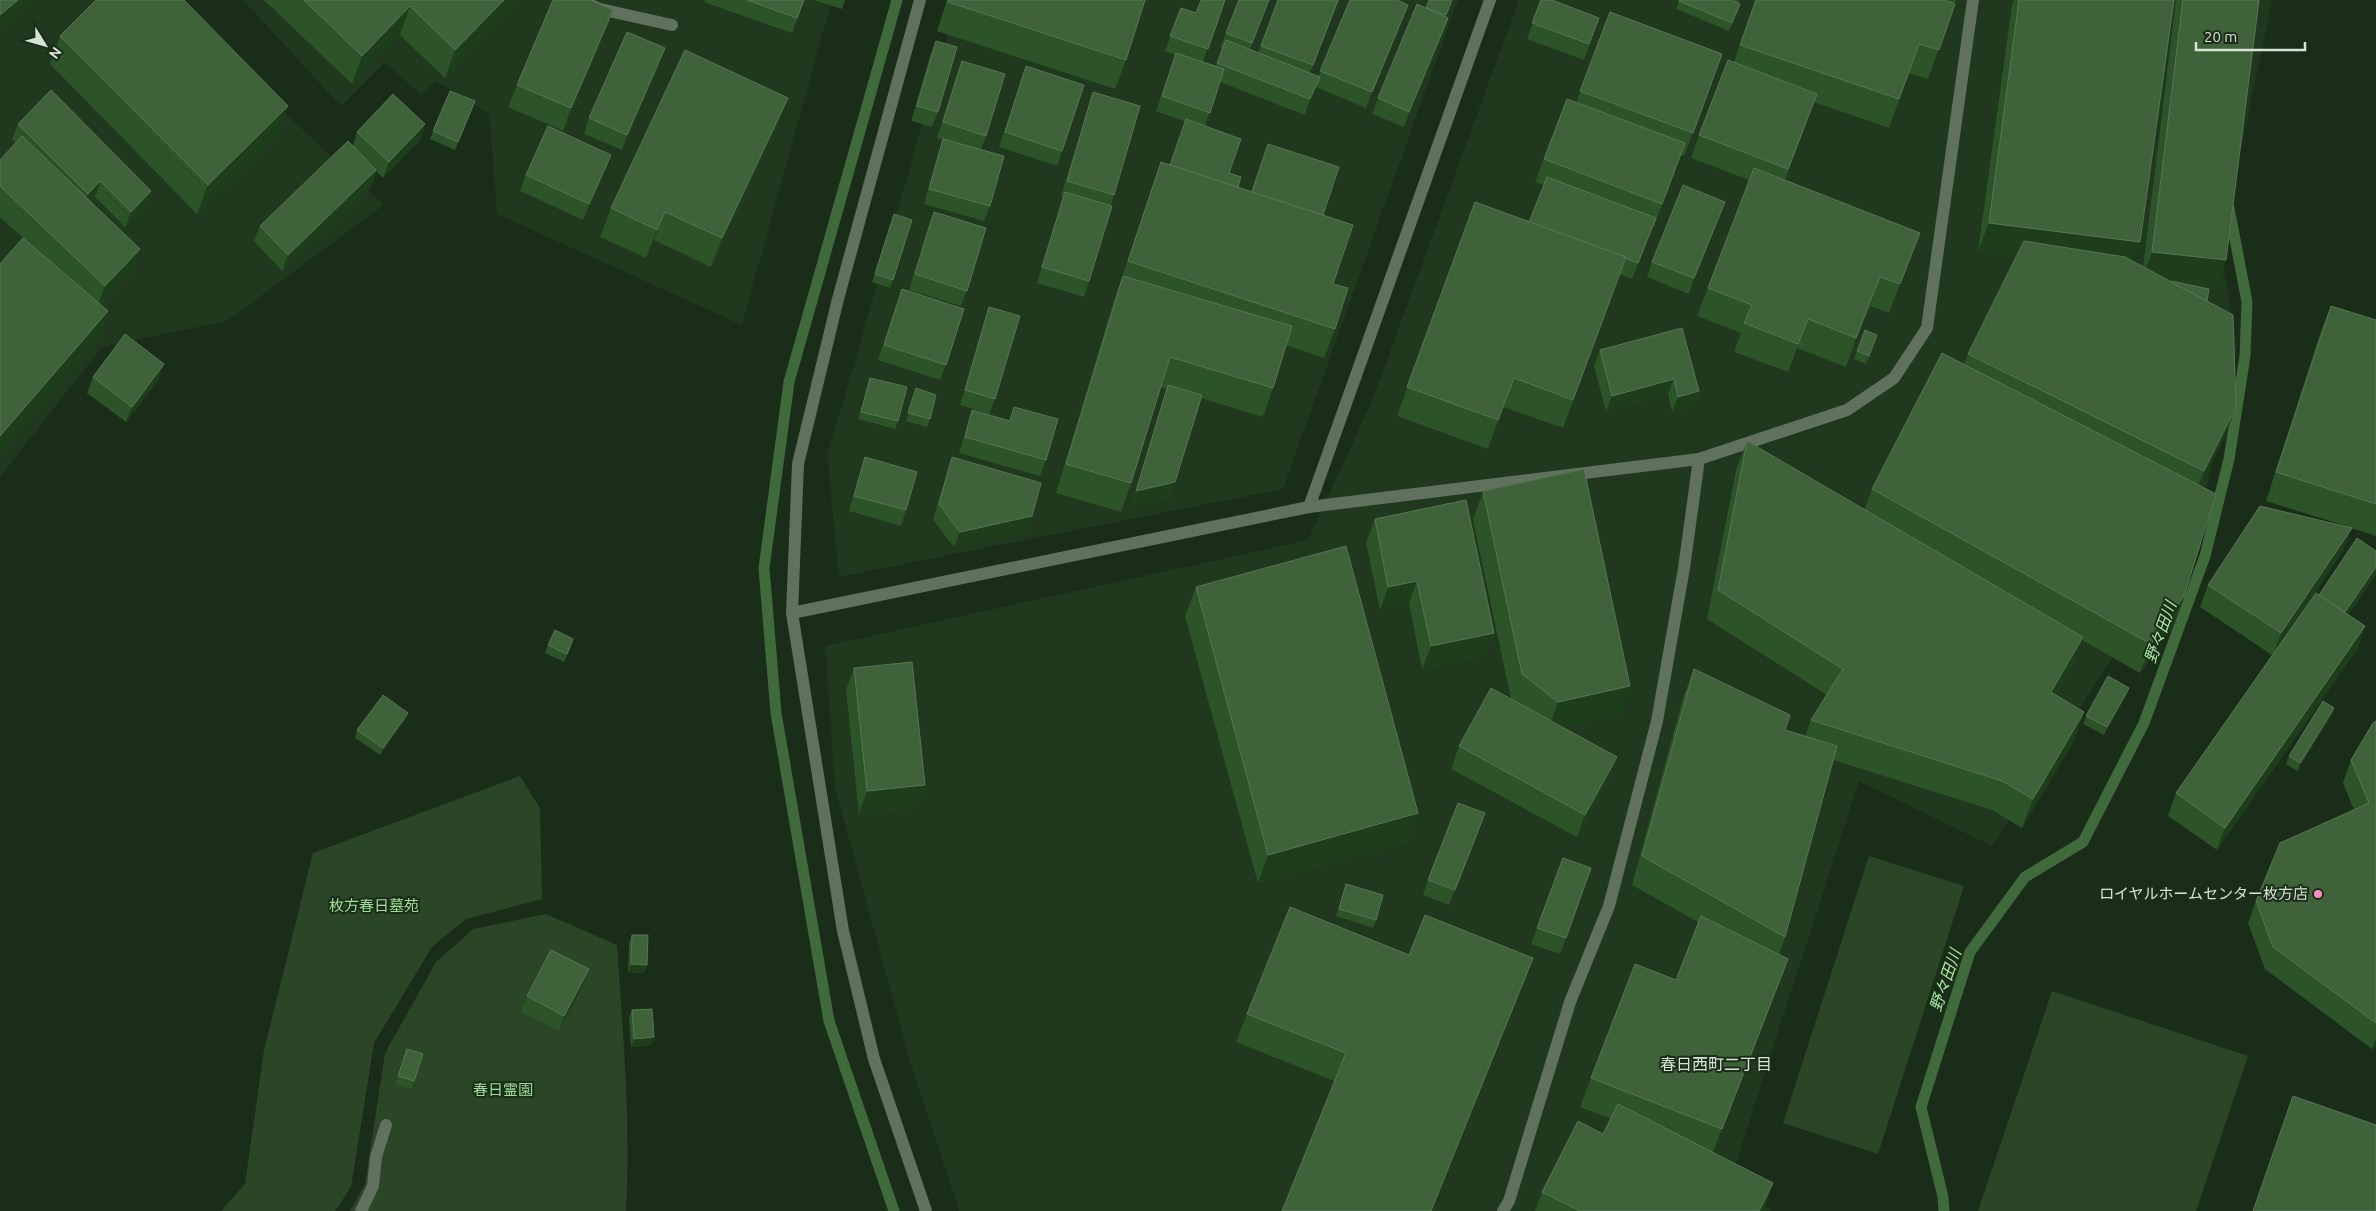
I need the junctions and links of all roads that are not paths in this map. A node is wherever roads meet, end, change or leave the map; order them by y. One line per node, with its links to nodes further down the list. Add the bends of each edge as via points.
1 (578, 0): 5 (street, via 600,9)
2 (920, 0): 8 (street, via 838,299 798,464)
3 (1490, 0): 7 (street)
4 (1973, 0): 6 (street, via 1927,328 1894,378 1847,410)
5 (672, 25)
6 (1699, 459): 7 (street); 12 (street, via 1657,721 1609,906 1570,1002)
7 (1309, 506): 8 (street)
8 (792, 613): 11 (street, via 842,931 874,1059)
9 (386, 1125): 10 (street, via 376,1157 373,1186)
10 (361, 1211)
11 (926, 1211)
12 (1503, 1211)

